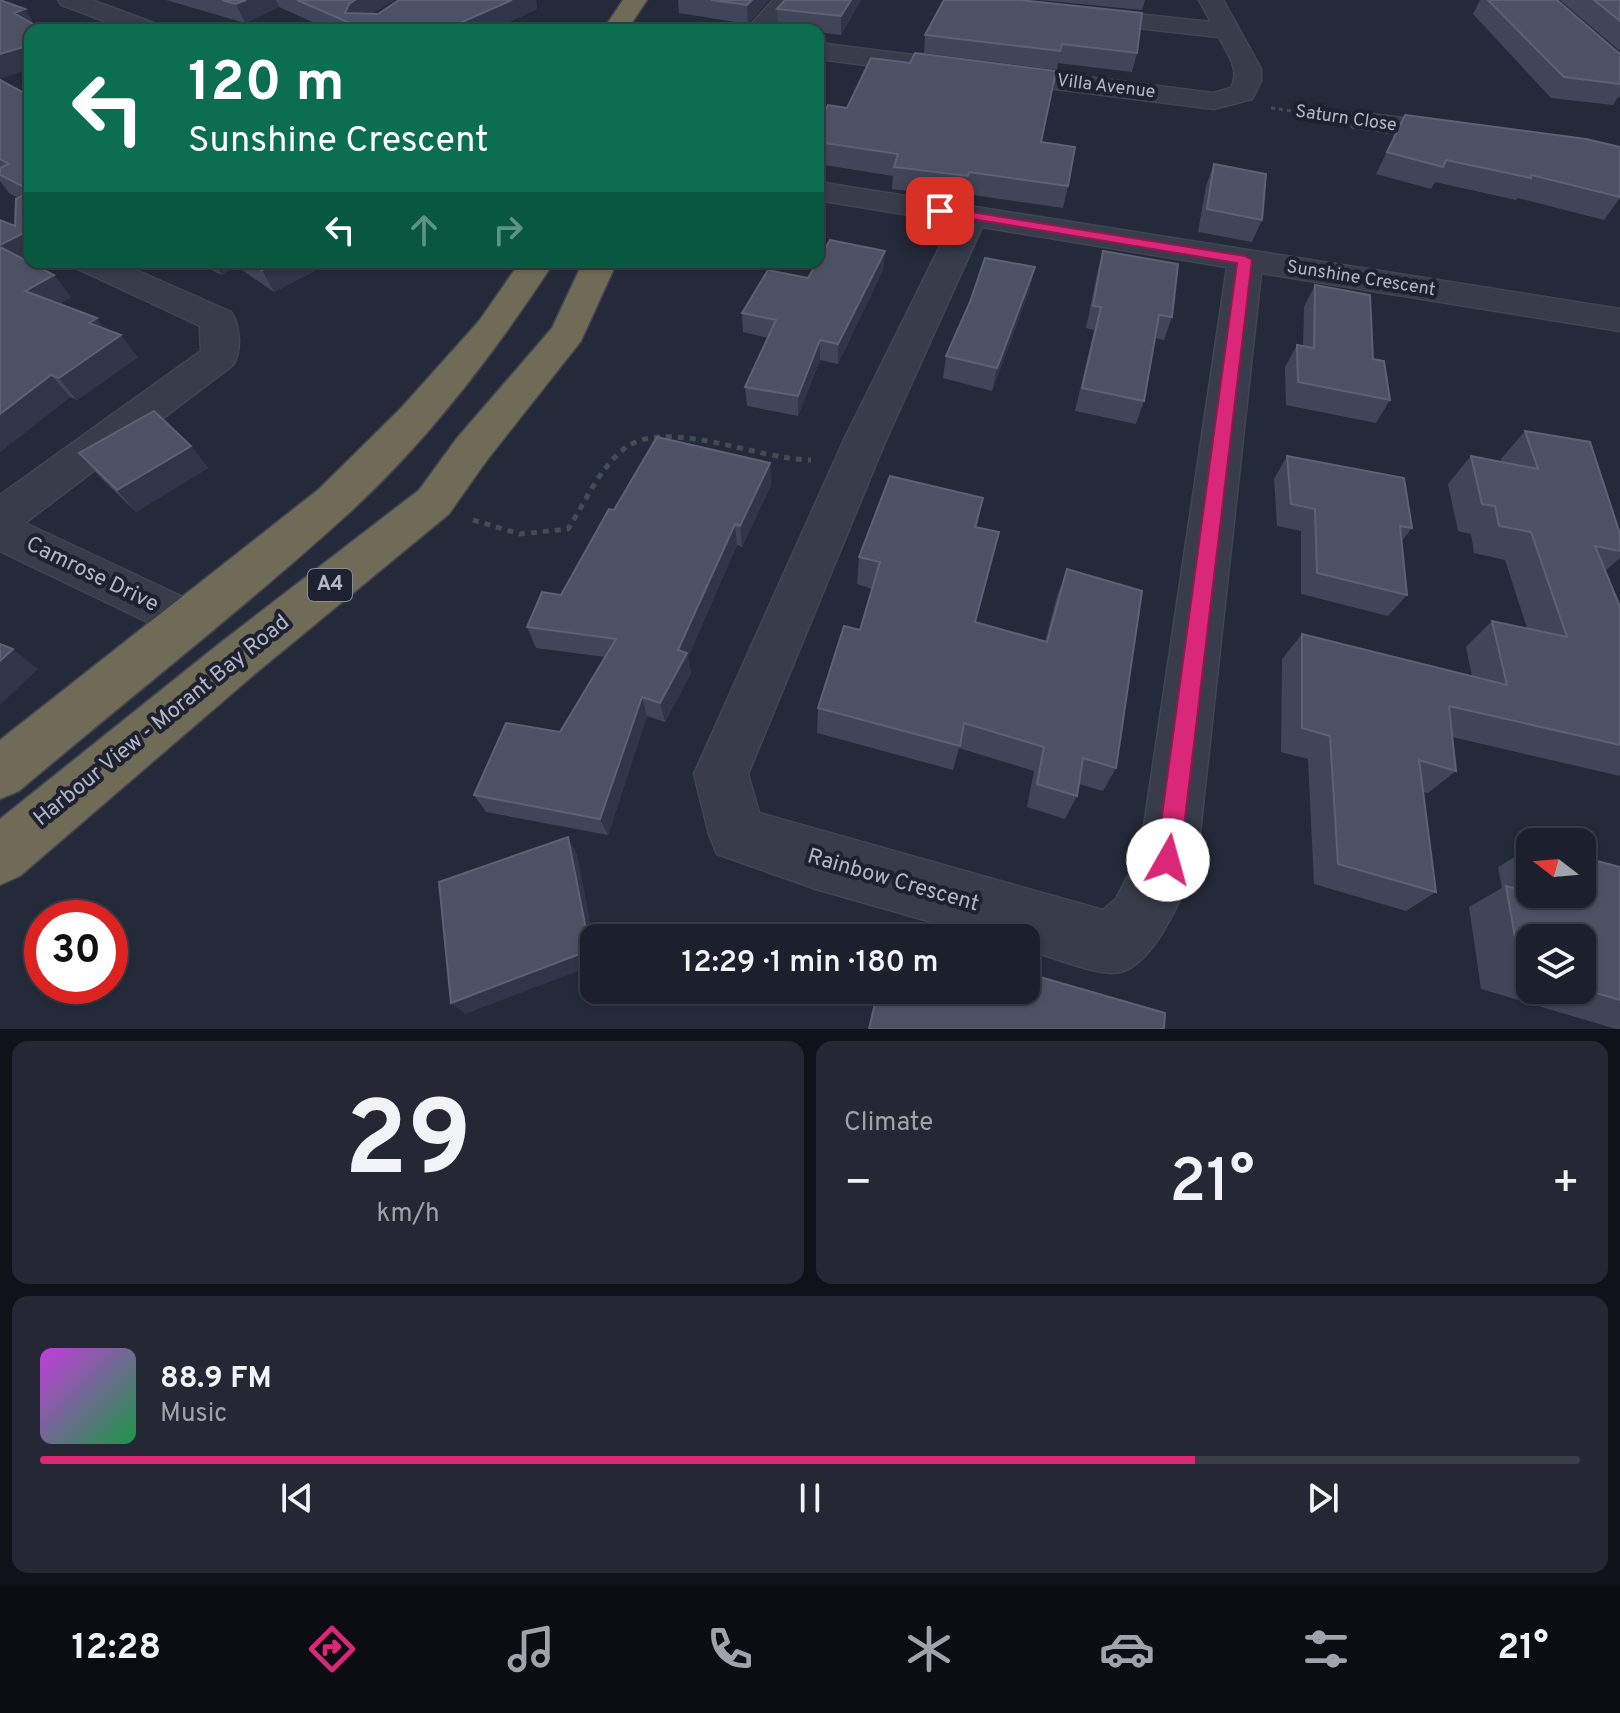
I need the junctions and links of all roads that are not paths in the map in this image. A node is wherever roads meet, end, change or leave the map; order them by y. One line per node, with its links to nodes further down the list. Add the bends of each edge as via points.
1 (70, 0): 6 (street)
2 (635, 0): 7 (highway)
3 (786, 0): 8 (street)
4 (1211, 0): 9 (street)
5 (1054, 12): 9 (street)
6 (134, 24)
7 (619, 24)
8 (764, 24)
9 (1227, 31): 10 (street, Villa Avenue, via 1248,69 1248,81 1242,93 1214,101)
10 (824, 52)
11 (1362, 121): 12 (street, Saturn Close)
12 (1483, 138)
13 (824, 192): 14 (street, Sunshine Crescent)
14 (971, 216): 15 (street, Sunshine Crescent); 15 (street, Rainbow Crescent, via 864,442 721,774 737,834 1112,943 1137,920 1168,860)
15 (1245, 260): 19 (street, Sunshine Crescent)
16 (103, 268): 20 (street, Camrose Drive, via 218,320 220,356)
17 (533, 268): 22 (highway, via 492,329 334,501)
18 (597, 268): 24 (highway, Harbour View - Morant Bay Road / A4, via 568,333 434,502)
19 (1620, 320)
20 (0, 518)
21 (0, 531): 22 (street, Camrose Drive)
22 (185, 620): 23 (highway)
23 (0, 773)
24 (0, 856)

